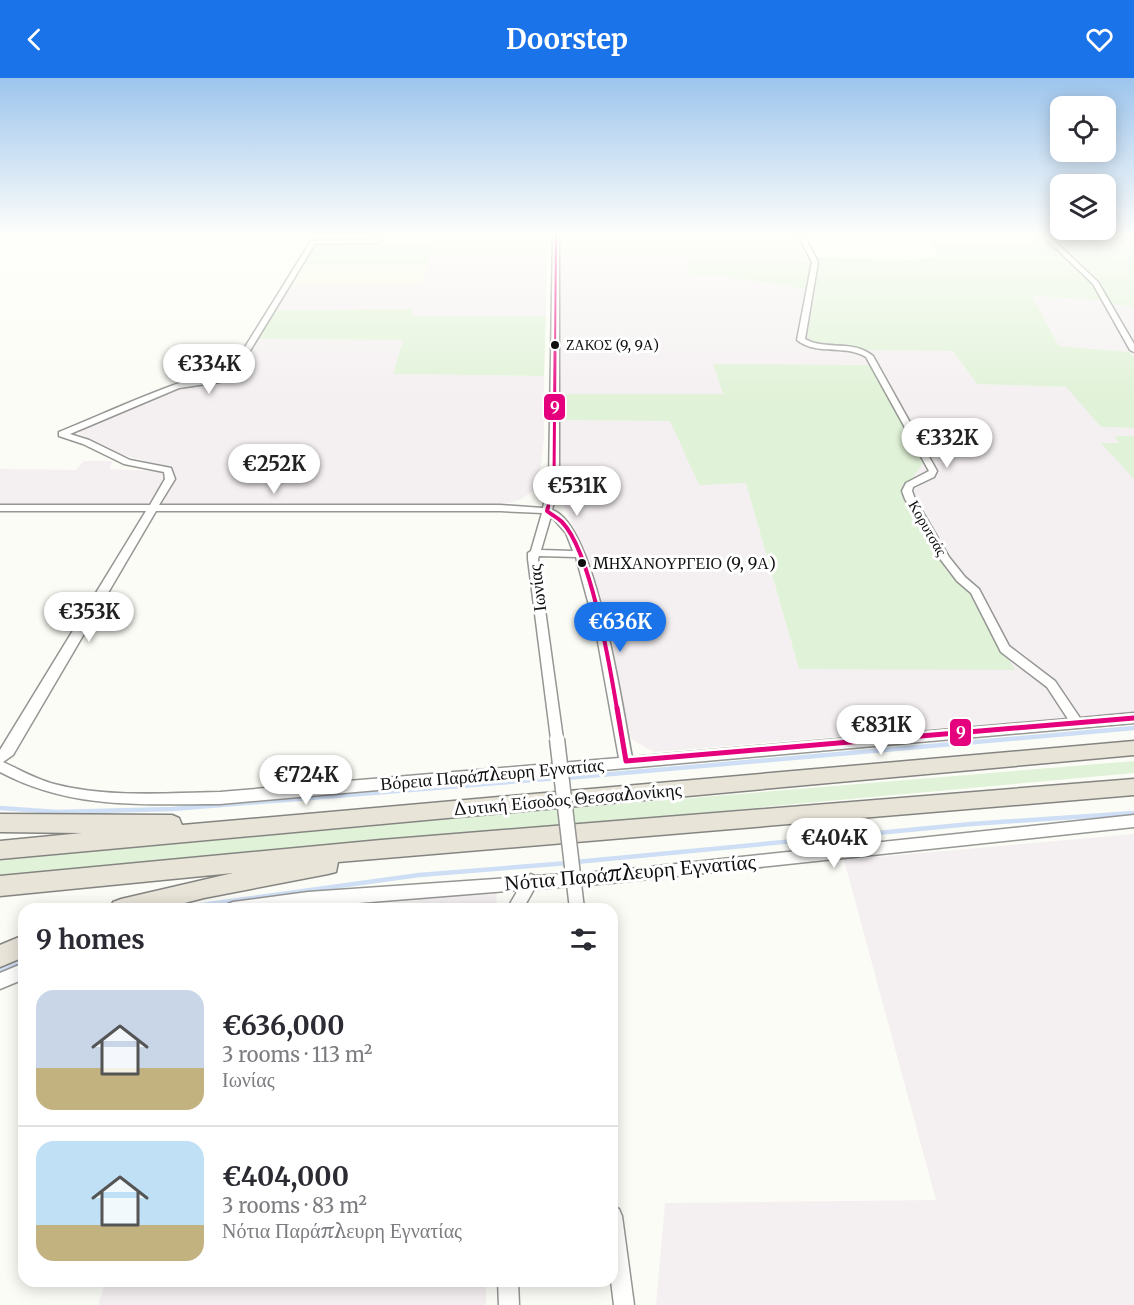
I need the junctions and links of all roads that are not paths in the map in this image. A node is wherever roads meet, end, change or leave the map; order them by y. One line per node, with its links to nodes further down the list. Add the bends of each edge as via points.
1 (284, 290): 7 (street, via 238,363 222,378 177,386 62,434 123,461 168,470 170,479)
2 (556, 290): 8 (street, Ιωνίας, via 554,480)
3 (810, 290): 12 (street, Κορυτσάς, via 801,340 819,347 859,350 869,356 933,471 909,485 910,499 945,558 975,591 1005,649 1051,684)
4 (1100, 290): 5 (street)
5 (1134, 350)
6 (0, 508): 7 (street)
7 (152, 508): 8 (street); 14 (street, via 8,751)
8 (547, 511): 9 (street, Ιωνίας); 10 (street, via 563,521)
9 (533, 553): 10 (street); 28 (street, Ιωνίας, bridge)
10 (580, 554): 15 (street, via 598,619)
11 (1134, 718): 12 (street, Βόρεια Παράπλευρη Εγνατίας)
12 (1077, 723): 15 (street, Βόρεια Παράπλευρη Εγνατίας)
13 (1134, 748): 20 (highway, Δυτική Είσοδος Θεσσαλονίκης)
14 (0, 758)
15 (626, 762): 16 (street, Βόρεια Παράπλευρη Εγνατίας, via 209,798 100,799 43,788)
16 (0, 766)
17 (1134, 787): 21 (highway, Δυτική Είσοδος Θεσσαλονίκης)
18 (1134, 821): 23 (street, Νότια Παράπλευρη Εγνατίας, via 611,877)
19 (0, 823): 20 (highway)
20 (282, 826): 22 (highway, Δυτική Είσοδος Θεσσαλονίκης)
21 (381, 849): 24 (highway, Δυτική Είσοδος Θεσσαλονίκης); 25 (highway, via 328,865)
22 (0, 850)
23 (531, 881): 26 (street, Νότια Παράπλευρη Εγνατίας); 27 (street)
24 (0, 886)
25 (145, 903)
26 (278, 903)
27 (518, 903)
28 (576, 903)
29 (18, 948): 30 (highway)
30 (0, 956)
31 (18, 974): 32 (street)
32 (0, 981)
33 (618, 1260): 36 (street)
34 (508, 1287): 35 (street)
35 (509, 1305)
36 (624, 1305)

